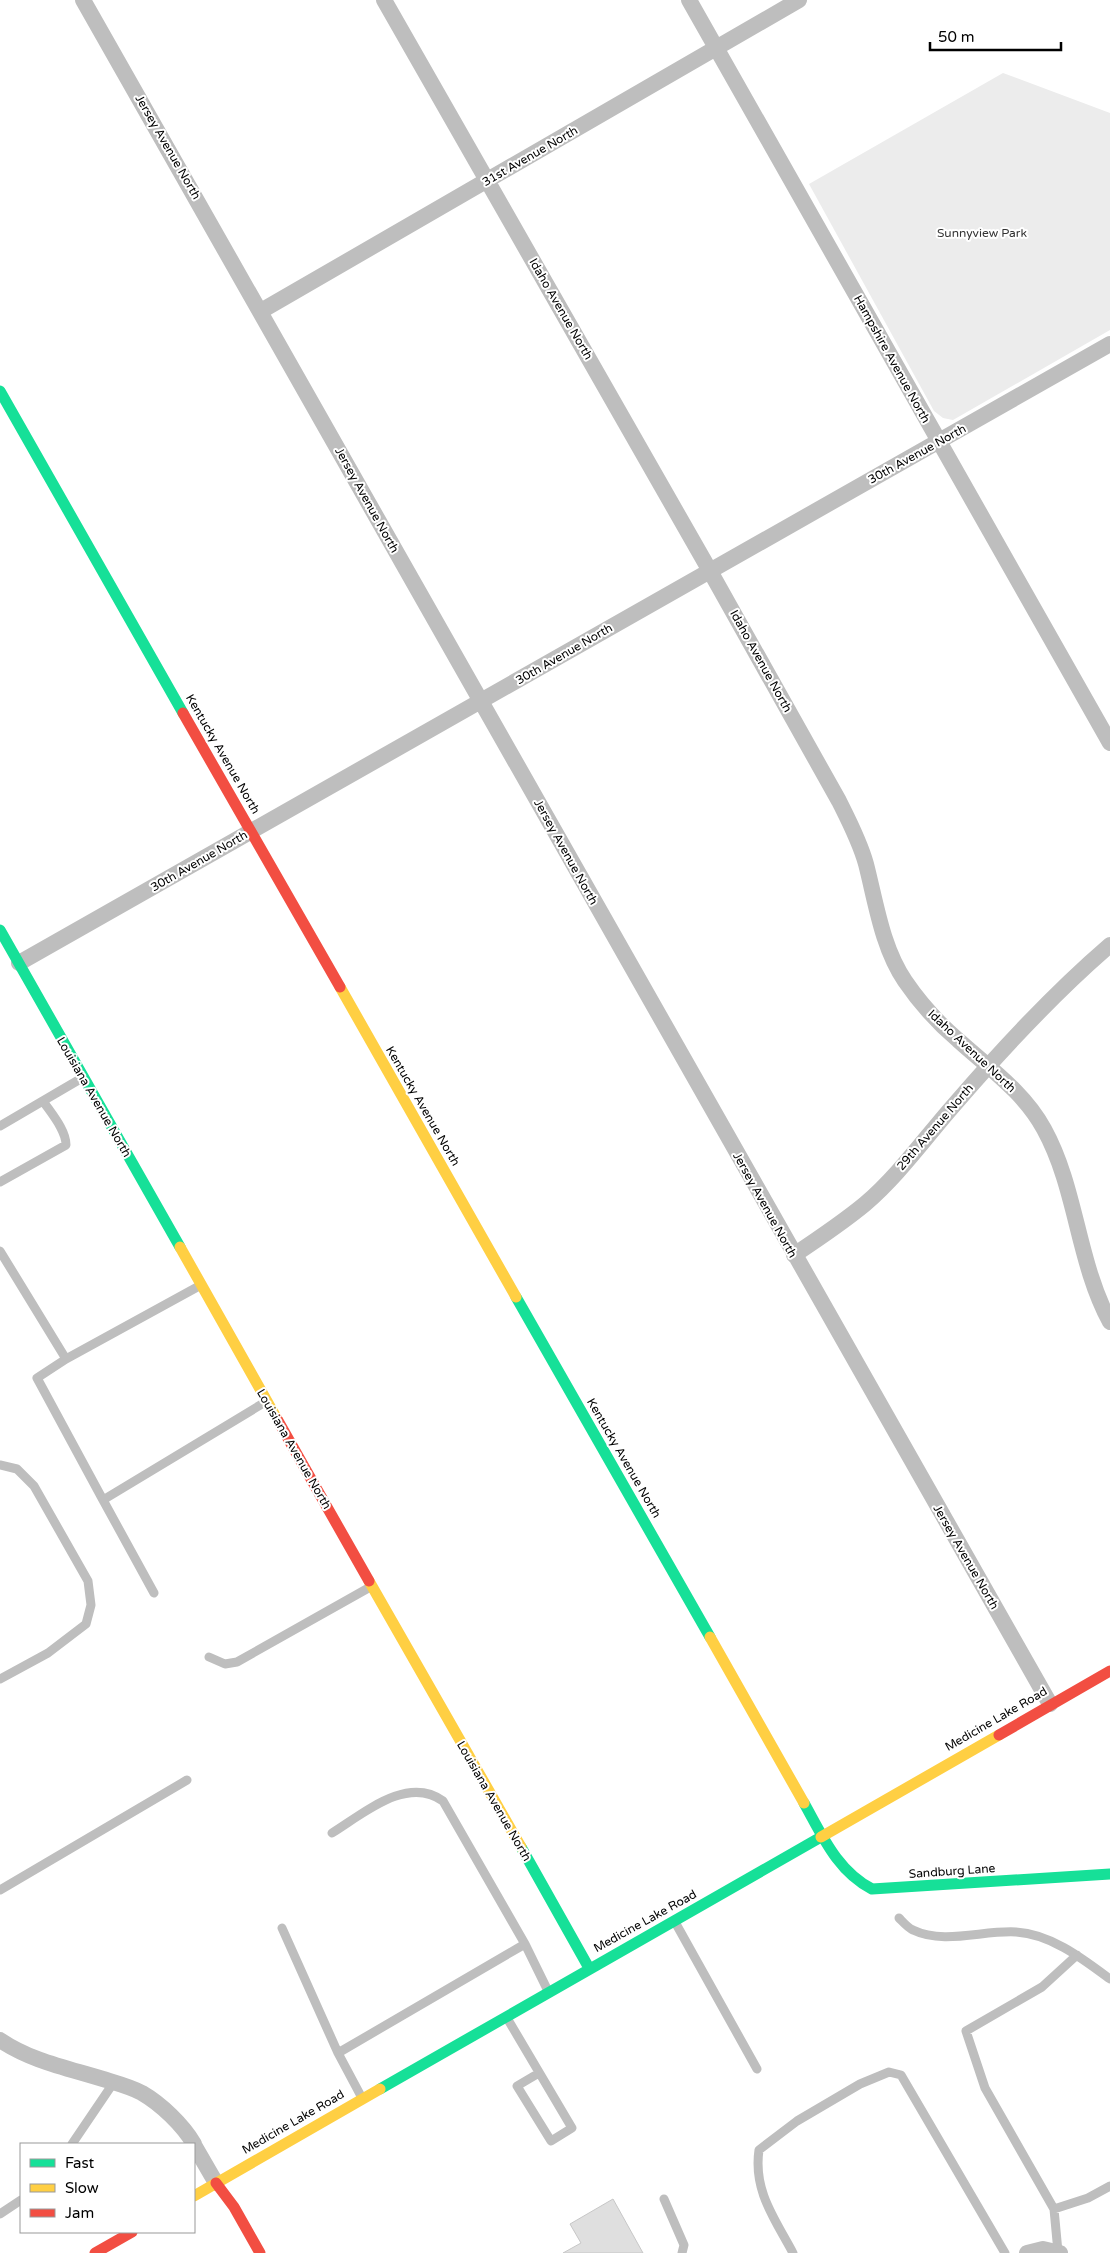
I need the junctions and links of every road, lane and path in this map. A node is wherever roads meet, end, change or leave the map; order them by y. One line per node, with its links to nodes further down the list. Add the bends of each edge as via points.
1 (83, 0): 7 (street, Jersey Avenue North)
2 (384, 0): 6 (street, Idaho Avenue North)
3 (689, 0): 5 (street, Hampshire Avenue North)
4 (799, 0): 5 (street, 31st Avenue North)
5 (716, 48): 6 (street, 31st Avenue North); 10 (street, Hampshire Avenue North)
6 (487, 181): 7 (street, 31st Avenue North); 11 (street, Idaho Avenue North)
7 (261, 311): 12 (street, Jersey Avenue North)
8 (1110, 344): 10 (street, 30th Avenue North)
9 (0, 390): 14 (street, Kentucky Avenue North)
10 (938, 442): 11 (street, 30th Avenue North); 13 (street, Hampshire Avenue North)
11 (710, 570): 12 (street, 30th Avenue North); 18 (street, Idaho Avenue North, via 854,831 892,958 903,979 932,1016)
12 (481, 701): 14 (street, 30th Avenue North); 24 (street, Jersey Avenue North)
13 (1110, 743)
14 (252, 831): 17 (street, 30th Avenue North); 39 (street, Kentucky Avenue North)
15 (0, 930): 17 (street, Louisiana Avenue North)
16 (1110, 945): 18 (street, 29th Avenue North, via 1070,979)
17 (19, 963): 19 (street, Louisiana Avenue North)
18 (988, 1066): 24 (street, 29th Avenue North, via 866,1203); 26 (street, Idaho Avenue North, via 1026,1103 1056,1154 1090,1274)
19 (83, 1078): 20 (lane); 25 (street, Louisiana Avenue North)
20 (44, 1101): 21 (lane); 22 (lane, via 66,1139 66,1145)
21 (0, 1126)
22 (0, 1182)
23 (0, 1251): 27 (lane)
24 (794, 1255): 36 (street, Jersey Avenue North)
25 (202, 1285): 27 (lane); 28 (street, Louisiana Avenue North)
26 (1110, 1322)
27 (66, 1359): 30 (lane, via 37,1378)
28 (267, 1401): 30 (lane); 31 (street, Louisiana Avenue North)
29 (0, 1465): 35 (lane, via 17,1469 34,1486 88,1581 91,1605 86,1624 48,1653)
30 (103, 1500): 32 (lane)
31 (372, 1586): 33 (lane, via 237,1662 225,1664); 47 (street, Louisiana Avenue North)
32 (154, 1593)
33 (209, 1657)
34 (1110, 1671): 36 (street, Medicine Lake Road)
35 (0, 1679)
36 (1050, 1704): 39 (street, Medicine Lake Road)
37 (187, 1780): 41 (lane)
38 (332, 1833): 45 (lane, via 396,1795 415,1791 434,1794 443,1801)
39 (822, 1835): 40 (street, Sandburg Lane, via 844,1870 855,1881 872,1889); 43 (street, Medicine Lake Road)
40 (1110, 1874)
41 (0, 1890)
42 (899, 1918): 46 (lane, via 912,1930 934,1937 1016,1932 1052,1942)
43 (674, 1920): 47 (street, Medicine Lake Road); 53 (lane)
44 (282, 1928): 52 (lane)
45 (525, 1944): 49 (lane); 52 (lane)
46 (1077, 1955): 48 (lane); 65 (lane, via 1042,1987 966,2031 985,2088)
47 (589, 1968): 49 (street, Medicine Lake Road)
48 (1110, 1979)
49 (548, 1992): 50 (street, Medicine Lake Road)
50 (505, 2016): 54 (lane); 56 (street, Medicine Lake Road)
51 (0, 2040): 55 (street, via 47,2063)
52 (338, 2053): 56 (lane)
53 (757, 2069)
54 (539, 2073): 54 (lane, via 572,2128 551,2141 517,2086)
55 (114, 2082): 57 (lane); 58 (street, via 142,2094 168,2114)
56 (362, 2098): 60 (street, Medicine Lake Road)
57 (73, 2143)
58 (193, 2143)
59 (195, 2146): 60 (street)
60 (216, 2183): 62 (street, Medicine Lake Road); 70 (street)
61 (1110, 2186): 65 (lane, via 1088,2198)
62 (195, 2195)
63 (664, 2199): 71 (lane, via 684,2245)
64 (20, 2201): 66 (lane)
65 (1054, 2209): 68 (lane)
66 (0, 2214)
67 (130, 2233): 69 (street)
68 (1059, 2252): 74 (street, via 1043,2249)
69 (95, 2253)
70 (260, 2253)
71 (682, 2253)
72 (793, 2253): 73 (lane, via 762,2196 757,2166 759,2150 797,2121 860,2084 889,2072 901,2075)
73 (1005, 2253)
74 (1027, 2253)

